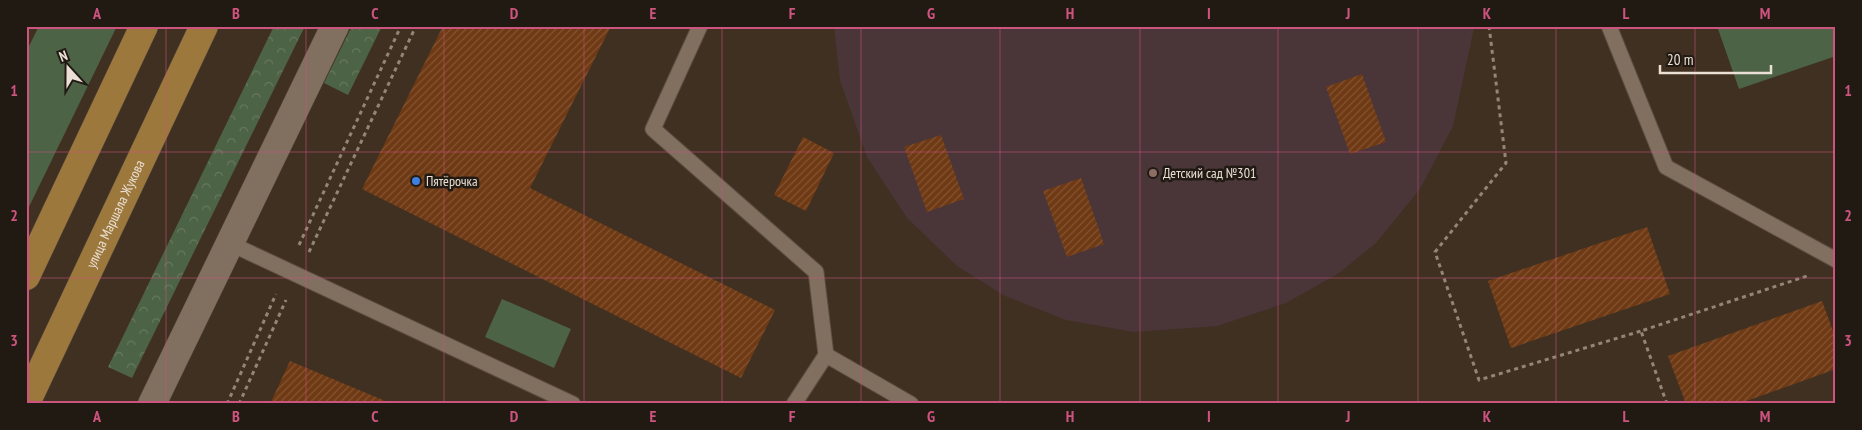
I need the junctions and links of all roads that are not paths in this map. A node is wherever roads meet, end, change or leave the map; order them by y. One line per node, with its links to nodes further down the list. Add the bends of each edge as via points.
1 (144, 26): 8 (main road)
2 (204, 26): 10 (main road, улица Маршала Жукова)
3 (335, 26): 6 (street)
4 (700, 26): 9 (lane, via 654,129 816,272)
5 (1609, 26): 7 (lane, via 1666,167)
6 (229, 243): 11 (street); 12 (lane)
7 (1836, 260)
8 (26, 276)
9 (826, 355): 13 (lane); 14 (lane)
10 (26, 403)
11 (152, 404)
12 (573, 404)
13 (794, 404)
14 (911, 404)

